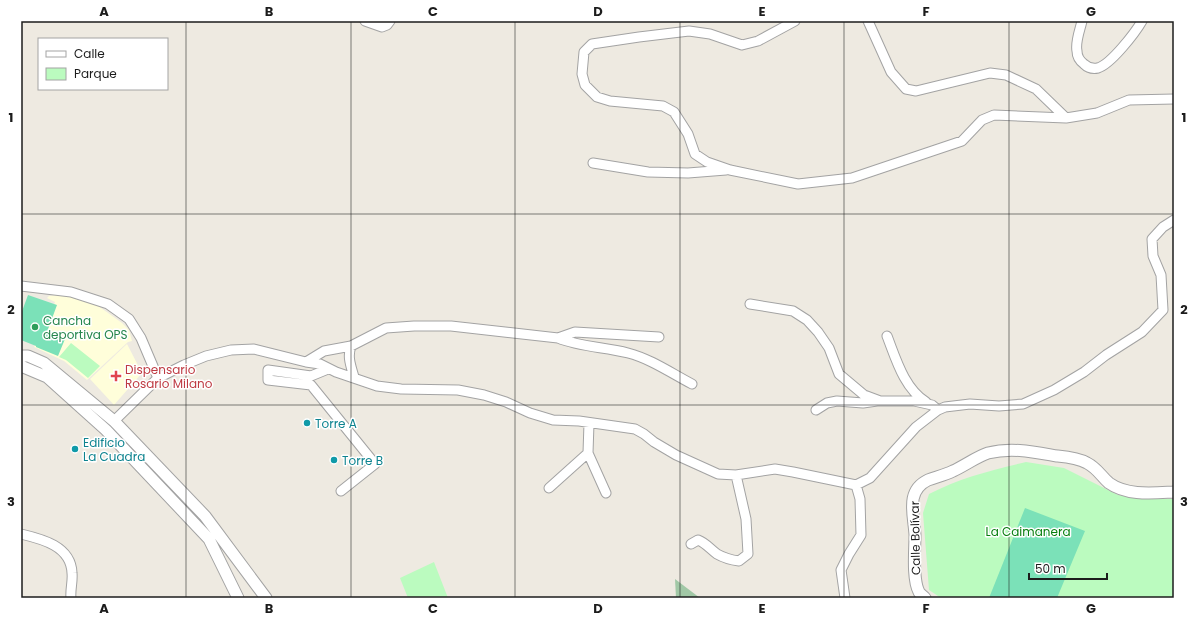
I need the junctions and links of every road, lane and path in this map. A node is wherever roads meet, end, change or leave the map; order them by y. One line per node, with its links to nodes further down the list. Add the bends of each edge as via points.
1 (365, 21): 2 (street, via 382,27)
2 (390, 21)
3 (795, 21): 10 (street, via 758,41 742,45 710,34 689,31 592,44 584,52 582,74 585,85 597,97 663,106 674,112 688,134 695,154 707,162)
4 (868, 21): 8 (street, via 891,72 906,89 916,92 990,73 1006,75 1036,89)
5 (1082, 21): 6 (street, via 1076,50 1078,57 1088,67 1097,69 1104,66 1131,38)
6 (1142, 21)
7 (1174, 99): 8 (street, via 1129,100 1097,113)
8 (1066, 118): 10 (street, via 994,115 982,120 962,141 852,178 798,184)
9 (593, 163): 10 (street, via 648,172)
10 (730, 170)
11 (1174, 220): 26 (street, via 1163,226 1152,239 1152,256 1160,275 1163,310 1142,332 1084,372 1054,390 1023,404 970,404)
12 (21, 286): 23 (street, via 71,292 108,304 129,319 142,338)
13 (750, 304): 25 (street, via 793,311 807,320 829,348 839,374 864,395)
14 (887, 336): 26 (street, via 906,383 914,393)
15 (659, 337): 16 (street, via 575,332)
16 (558, 338): 17 (street, via 451,326 414,326 386,328); 24 (street, via 649,360)
17 (351, 346): 19 (street, via 324,351); 22 (street, via 349,358)
18 (21, 356): 28 (street, via 28,356 44,363)
19 (306, 362): 21 (street, via 320,364); 23 (street, via 254,349 231,350 206,356)
20 (21, 366): 40 (street, via 47,378 106,430 209,539)
21 (328, 369): 22 (street); 34 (street, via 311,376 268,370 268,380 311,385 375,464)
22 (354, 377): 29 (street, via 376,386 458,390 484,395 553,420)
23 (158, 378): 28 (street)
24 (692, 384)
25 (880, 401): 26 (street, via 914,401); 27 (street, via 837,401)
26 (935, 408): 32 (street, via 870,478)
27 (816, 410)
28 (114, 421): 41 (street, via 205,516)
29 (589, 423): 30 (street); 31 (street, via 635,429 676,455 718,474)
30 (588, 453): 33 (street); 36 (street)
31 (736, 475): 32 (street, via 775,469); 38 (street, via 746,519 748,554 739,561 716,553 698,540)
32 (856, 485): 42 (street, via 860,499 861,535 842,570)
33 (549, 488)
34 (341, 491)
35 (1174, 492): 43 (street, Calle Bolívar, via 1149,493 1126,490 1109,483 1096,468 1073,458 1016,450 987,453 947,474 926,481 916,491 912,500 916,583 919,592)
36 (606, 493)
37 (21, 534): 39 (street, via 47,541 67,555 72,572)
38 (691, 544)
39 (71, 598)
40 (238, 598)
41 (266, 598)
42 (845, 598)
43 (925, 598)

